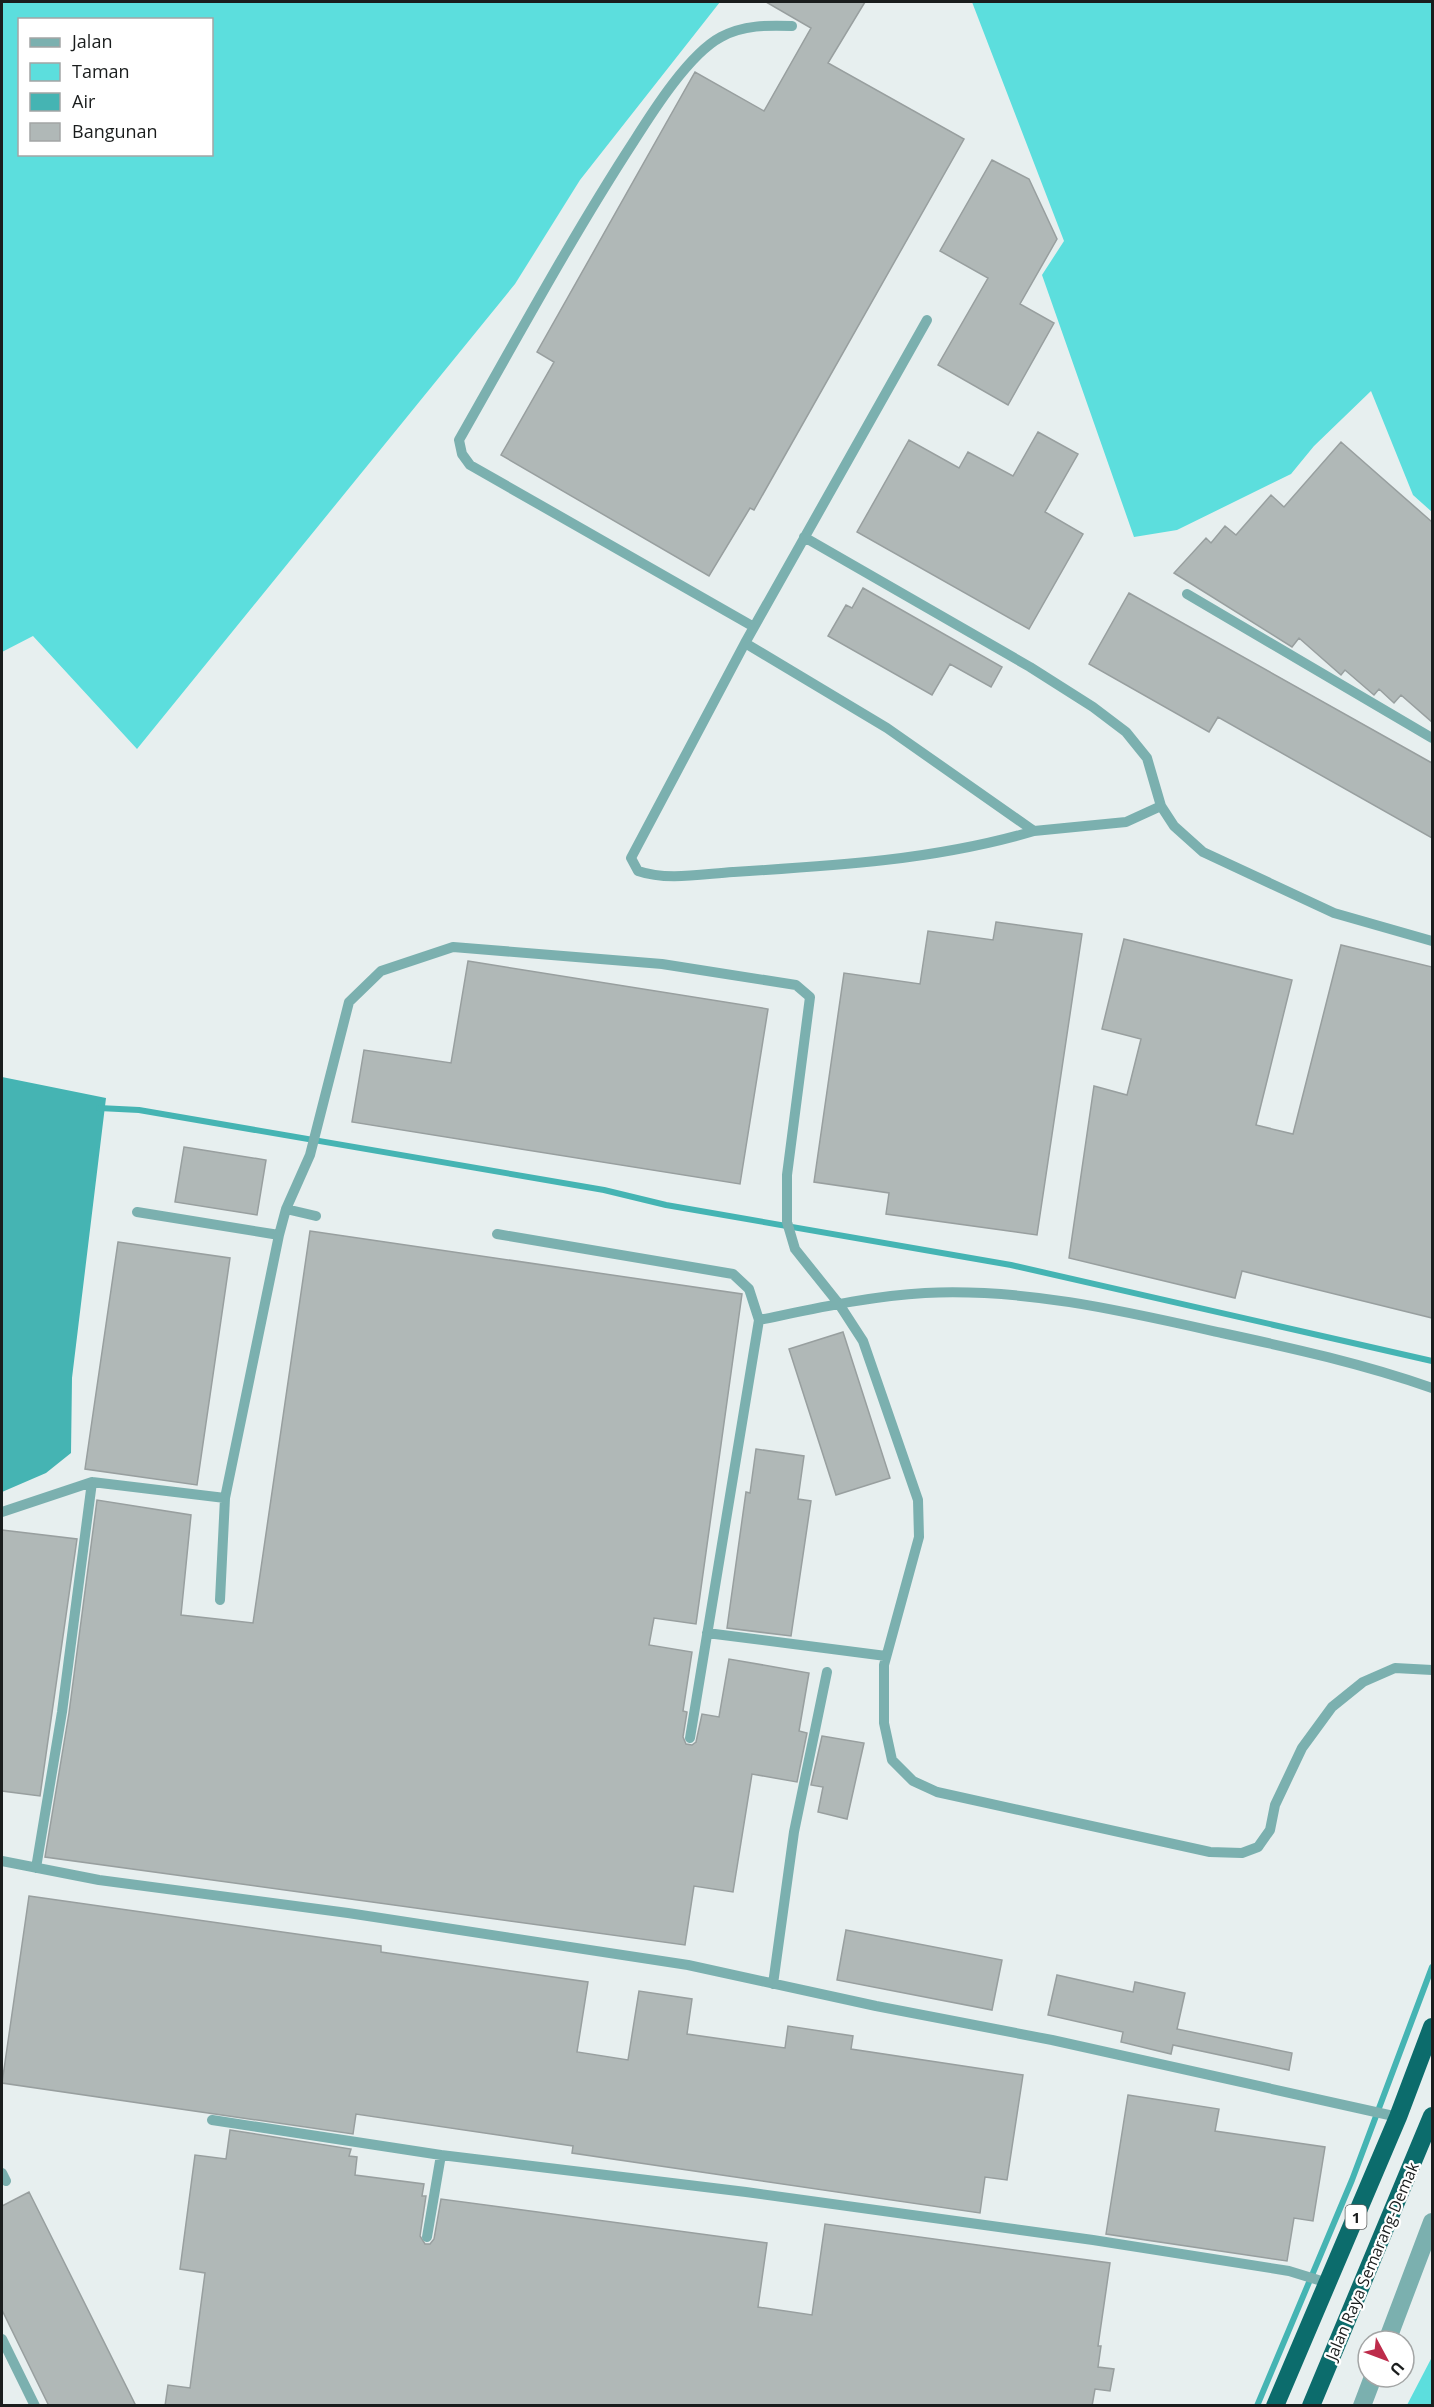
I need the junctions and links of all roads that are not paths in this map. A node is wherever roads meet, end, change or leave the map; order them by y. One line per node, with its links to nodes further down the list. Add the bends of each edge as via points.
1 (792, 26): 5 (lane, via 760,25 720,37 687,67 594,203 459,440 470,465)
2 (927, 320): 3 (lane)
3 (804, 537): 5 (lane); 8 (lane, via 1093,707 1126,732 1147,758)
4 (1187, 594): 7 (lane)
5 (754, 627): 6 (lane)
6 (745, 643): 9 (lane, via 887,728); 9 (lane, via 631,858 638,871 663,876 907,859)
7 (1432, 738)
8 (1161, 806): 9 (lane, via 1126,822); 10 (lane, via 1174,826 1203,852 1334,913)
9 (1034, 831)
10 (1432, 941)
11 (286, 1209): 13 (lane); 15 (lane); 16 (lane, via 310,1155 349,1002 381,971 453,947 662,964 796,985 810,997 787,1175 788,1222 795,1249)
12 (137, 1212): 15 (lane)
13 (316, 1216)
14 (497, 1234): 17 (lane, via 733,1274 749,1289)
15 (279, 1235): 20 (lane)
16 (839, 1304): 17 (lane); 18 (lane, via 924,1293 1007,1294 1089,1303 1309,1352); 24 (lane, via 863,1341 918,1500 919,1537)
17 (759, 1320): 23 (lane)
18 (1432, 1388)
19 (92, 1482): 20 (lane); 21 (lane); 29 (lane, via 62,1712)
20 (225, 1498): 22 (lane)
21 (2, 1512)
22 (220, 1600)
23 (707, 1633): 24 (lane); 27 (lane)
24 (886, 1656): 25 (lane, via 884,1723 892,1760 913,1781 938,1792 1095,1827 1210,1852 1242,1853 1258,1847 1270,1830 1275,1805 1302,1748 1332,1707 1363,1682 1395,1668)
25 (1432, 1670)
26 (827, 1672): 30 (lane, via 794,1832)
27 (690, 1738)
28 (2, 1861): 29 (lane)
29 (36, 1868): 30 (lane, via 688,1965)
30 (773, 1984): 33 (lane)
31 (1432, 2027): 33 (highway, Jalan Raya Semarang-Demak / 1)
32 (1432, 2116): 44 (highway, Jalan Raya Semarang-Demak / 1)
33 (1398, 2117): 38 (highway, Jalan Raya Semarang-Demak / 1)
34 (212, 2120): 35 (lane)
35 (441, 2155): 37 (lane); 38 (lane, via 1093,2240 1289,2271)
36 (1432, 2222): 39 (street)
37 (427, 2237)
38 (1328, 2283): 43 (highway, Jalan Raya Semarang-Demak / 1)
39 (1392, 2329)
40 (2, 2339): 42 (lane)
41 (1368, 2389): 45 (street)
42 (35, 2406)
43 (1275, 2406)
44 (1311, 2406)
45 (1362, 2406)

